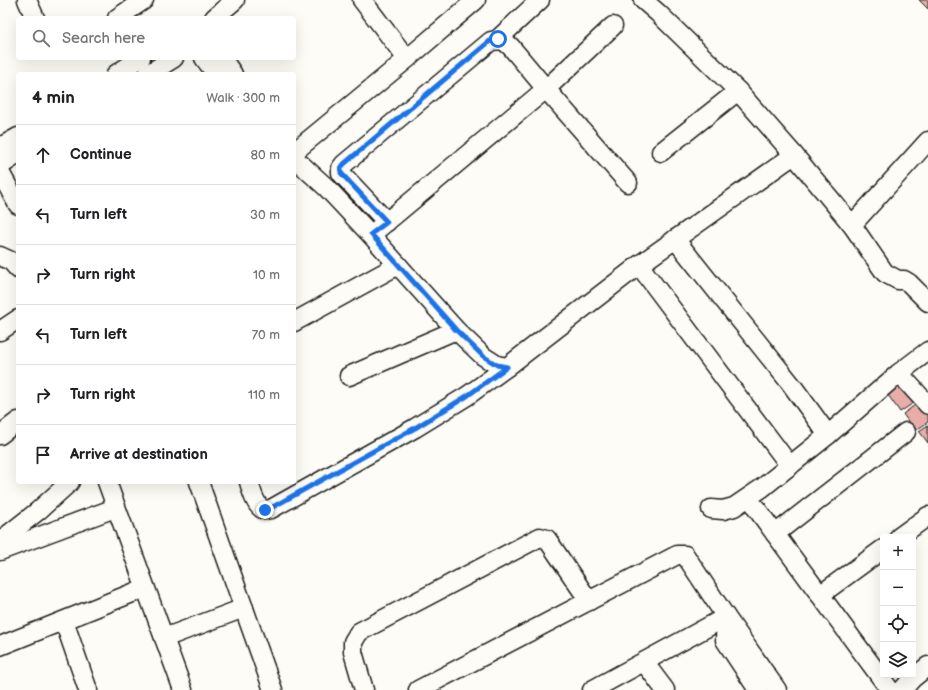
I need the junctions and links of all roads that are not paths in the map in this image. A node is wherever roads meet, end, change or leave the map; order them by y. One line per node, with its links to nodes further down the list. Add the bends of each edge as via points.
1 (26, 0): 8 (street)
2 (144, 0): 9 (street)
3 (235, 0): 10 (street)
4 (362, 0): 13 (street)
5 (476, 0): 13 (street)
6 (540, 0): 12 (street)
7 (643, 0): 23 (street)
8 (34, 16)
9 (120, 16)
10 (216, 16)
11 (613, 26): 22 (street)
12 (498, 39): 22 (street, via 511,47); 36 (street, via 490,41 341,168 341,173)
13 (407, 59): 27 (street)
14 (138, 60): 18 (street)
15 (171, 60): 19 (street)
16 (206, 60): 20 (street)
17 (223, 60): 21 (street)
18 (119, 72)
19 (151, 72)
20 (214, 72)
21 (232, 72)
22 (546, 89): 34 (street); 36 (street)
23 (738, 90): 28 (street); 30 (street)
24 (16, 138): 26 (street)
25 (928, 141): 37 (street)
26 (0, 147)
27 (296, 150)
28 (661, 152)
29 (16, 155): 32 (street)
30 (794, 155): 37 (street); 39 (street)
31 (296, 160): 38 (street)
32 (0, 166)
33 (0, 172): 35 (street)
34 (628, 183)
35 (16, 201)
36 (387, 222): 38 (street)
37 (852, 225): 44 (street, via 885,273 909,283)
38 (371, 234): 41 (street)
39 (675, 238): 42 (street); 57 (street, via 791,384)
40 (0, 256): 43 (street, via 12,261)
41 (398, 265): 46 (street); 47 (street)
42 (639, 265): 50 (street); 58 (street)
43 (16, 266)
44 (928, 302)
45 (16, 320): 48 (street)
46 (296, 321)
47 (456, 330): 50 (street, via 483,356 497,365); 52 (street)
48 (0, 331)
49 (928, 351): 51 (street)
50 (507, 367): 62 (street, via 467,396 415,428 271,508 261,508)
51 (899, 373): 53 (street); 57 (street)
52 (349, 376)
53 (928, 405)
54 (16, 422): 56 (street)
55 (906, 432): 67 (street)
56 (0, 434)
57 (828, 435): 58 (street)
58 (790, 466): 65 (street, via 734,506 723,510)
59 (68, 484): 69 (street)
60 (108, 484): 63 (street)
61 (200, 484): 75 (street)
62 (250, 484)
63 (115, 508): 70 (street); 72 (street)
64 (756, 508): 67 (street)
65 (711, 509)
66 (928, 516): 68 (street)
67 (775, 534): 73 (street)
68 (903, 534)
69 (0, 541)
70 (0, 551)
71 (880, 551): 73 (street)
72 (145, 588): 77 (street); 78 (street)
73 (820, 595): 91 (street)
74 (589, 601): 76 (street, via 677,555 685,555); 86 (street, via 548,539 540,537 360,632 353,642 353,652); 87 (street)
75 (244, 608): 78 (street); 85 (street)
76 (726, 618): 80 (street); 89 (street, via 725,640); 90 (street)
77 (64, 621): 79 (street); 83 (street)
78 (164, 638): 84 (street)
79 (0, 646)
80 (644, 662): 82 (street); 88 (street)
81 (928, 666): 92 (street)
82 (599, 688)
83 (88, 690)
84 (183, 690)
85 (273, 690)
86 (364, 690)
87 (418, 690)
88 (664, 690)
89 (758, 690)
90 (777, 690)
91 (890, 690)
92 (902, 690)

